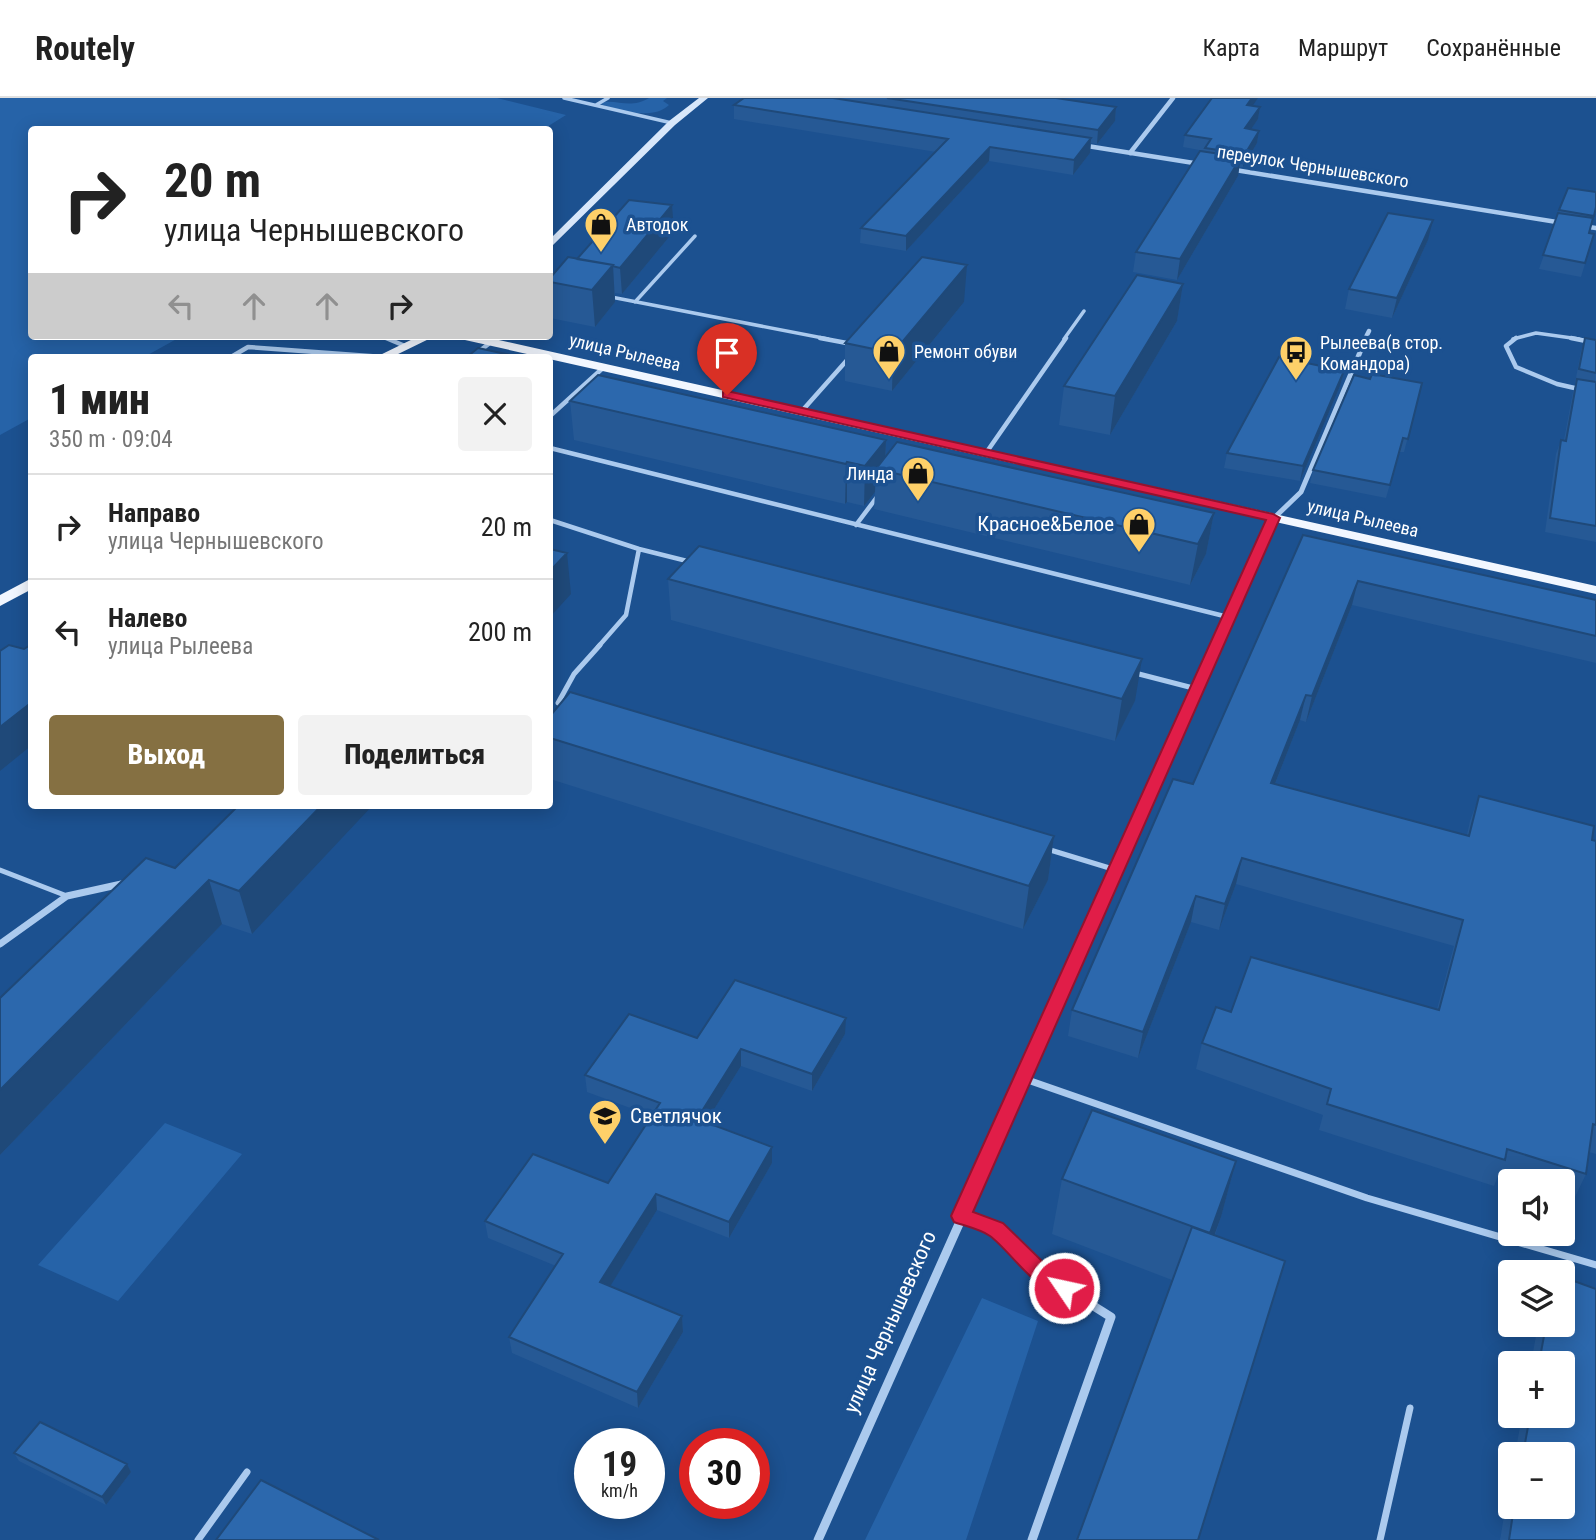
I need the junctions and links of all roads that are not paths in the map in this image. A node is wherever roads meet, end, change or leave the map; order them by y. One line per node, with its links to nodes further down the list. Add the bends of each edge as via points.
1 (564, 98): 5 (lane)
2 (608, 98): 5 (lane)
3 (704, 98): 6 (street)
4 (1173, 98): 8 (street)
5 (596, 105): 6 (lane)
6 (672, 123): 13 (street)
7 (1076, 144): 8 (street, переулок Чернышевского)
8 (1130, 153): 9 (street, переулок Чернышевского)
9 (1213, 166)
10 (1226, 168): 11 (street, переулок Чернышевского)
11 (1596, 229)
12 (695, 236): 15 (lane)
13 (553, 240)
14 (598, 295): 15 (lane)
15 (635, 302): 23 (lane)
16 (1084, 311): 37 (lane)
17 (1369, 331): 39 (street, via 1301,492)
18 (391, 340): 24 (lane)
19 (419, 340): 24 (main road)
20 (482, 340): 21 (main road, улица Рылеева)
21 (491, 342): 28 (lane); 29 (main road, улица Рылеева)
22 (1596, 343): 33 (lane, via 1536,333 1511,339 1506,346 1516,367)
23 (861, 345)
24 (405, 346): 27 (main road)
25 (236, 354): 26 (lane, via 248,346)
26 (345, 354)
27 (388, 354)
28 (476, 354)
29 (545, 354)
30 (852, 355): 35 (lane)
31 (553, 356): 32 (main road, улица Рылеева)
32 (604, 367): 34 (lane); 35 (main road, улица Рылеева)
33 (1583, 390)
34 (553, 412)
35 (801, 412): 37 (main road, улица Рылеева, via 919,443)
36 (553, 449): 41 (lane)
37 (986, 453): 39 (main road, улица Рылеева)
38 (878, 495): 41 (lane)
39 (1273, 518): 45 (main road, улица Рылеева); 47 (street, улица Чернышевского)
40 (553, 521): 42 (lane)
41 (856, 524): 47 (lane)
42 (639, 549): 43 (lane); 50 (lane, via 626,615 574,674 558,703)
43 (693, 562)
44 (28, 584): 46 (main road)
45 (1596, 590)
46 (0, 601)
47 (1228, 617): 49 (street, улица Чернышевского)
48 (1125, 671): 49 (lane)
49 (1197, 689): 53 (street, улица Чернышевского)
50 (569, 706)
51 (1037, 846): 53 (lane)
52 (0, 870): 55 (lane)
53 (1116, 870): 57 (street, улица Чернышевского)
54 (130, 882): 55 (street)
55 (67, 896): 56 (street)
56 (0, 944)
57 (1022, 1078): 58 (street, улица Чернышевского); 59 (lane, via 1367,1198)
58 (961, 1216): 63 (street, улица Чернышевского); 64 (street, via 996,1229 1041,1273 1111,1317)
59 (1596, 1265)
60 (1410, 1408): 65 (lane)
61 (247, 1472): 62 (lane)
62 (198, 1540)
63 (818, 1540)
64 (1032, 1540)
65 (1380, 1540)

